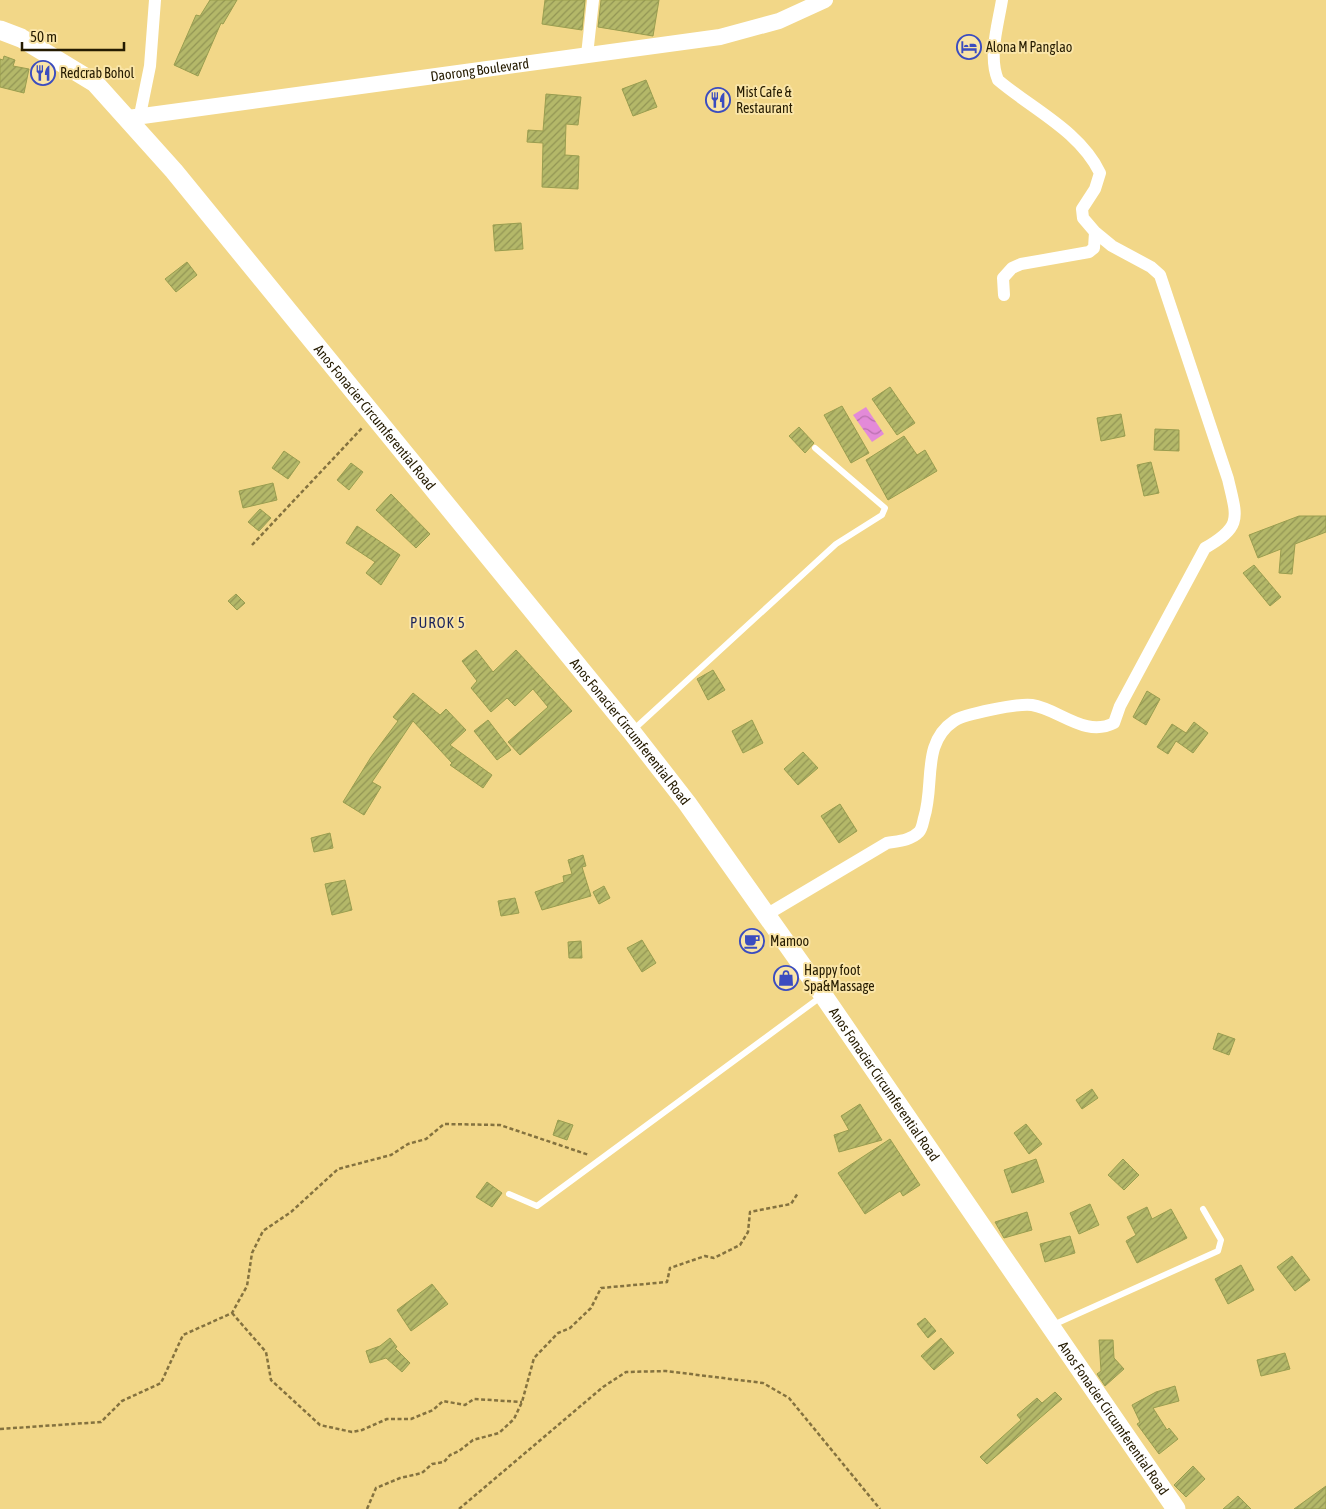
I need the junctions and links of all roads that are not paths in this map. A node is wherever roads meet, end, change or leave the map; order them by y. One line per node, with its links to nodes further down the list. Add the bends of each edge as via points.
1 (154, 0): 7 (street, via 150,66)
2 (593, 0): 6 (street)
3 (825, 0): 6 (street, Daorong Boulevard, via 778,21 720,37)
4 (1002, 0): 8 (street, via 993,58 998,80 1069,134 1094,162 1100,180 1082,209 1083,218)
5 (0, 30): 7 (main road, Anos Fonacier Circumferential Road, via 21,38 95,83)
6 (587, 55): 7 (street, Daorong Boulevard)
7 (134, 117): 11 (main road, Anos Fonacier Circumferential Road, via 174,171)
8 (1095, 232): 9 (street, via 1094,248 1089,252 1012,268 1004,274); 12 (street, via 1160,275 1228,479 1234,505 1234,524 1225,536 1205,548 1120,706 1114,723 1106,727 1086,726 1032,705 1015,705 957,719 942,729 933,745 920,831 906,840 887,843)
9 (1004, 295)
10 (815, 448): 11 (lane, via 885,508 882,515 836,544)
11 (631, 732): 12 (main road, Anos Fonacier Circumferential Road)
12 (766, 915): 13 (main road, Anos Fonacier Circumferential Road)
13 (823, 995): 14 (lane, via 537,1206); 16 (main road, Anos Fonacier Circumferential Road)
14 (508, 1194)
15 (1202, 1209): 16 (lane, via 1221,1240 1218,1251)
16 (1050, 1326): 17 (main road, Anos Fonacier Circumferential Road)
17 (1176, 1509)

